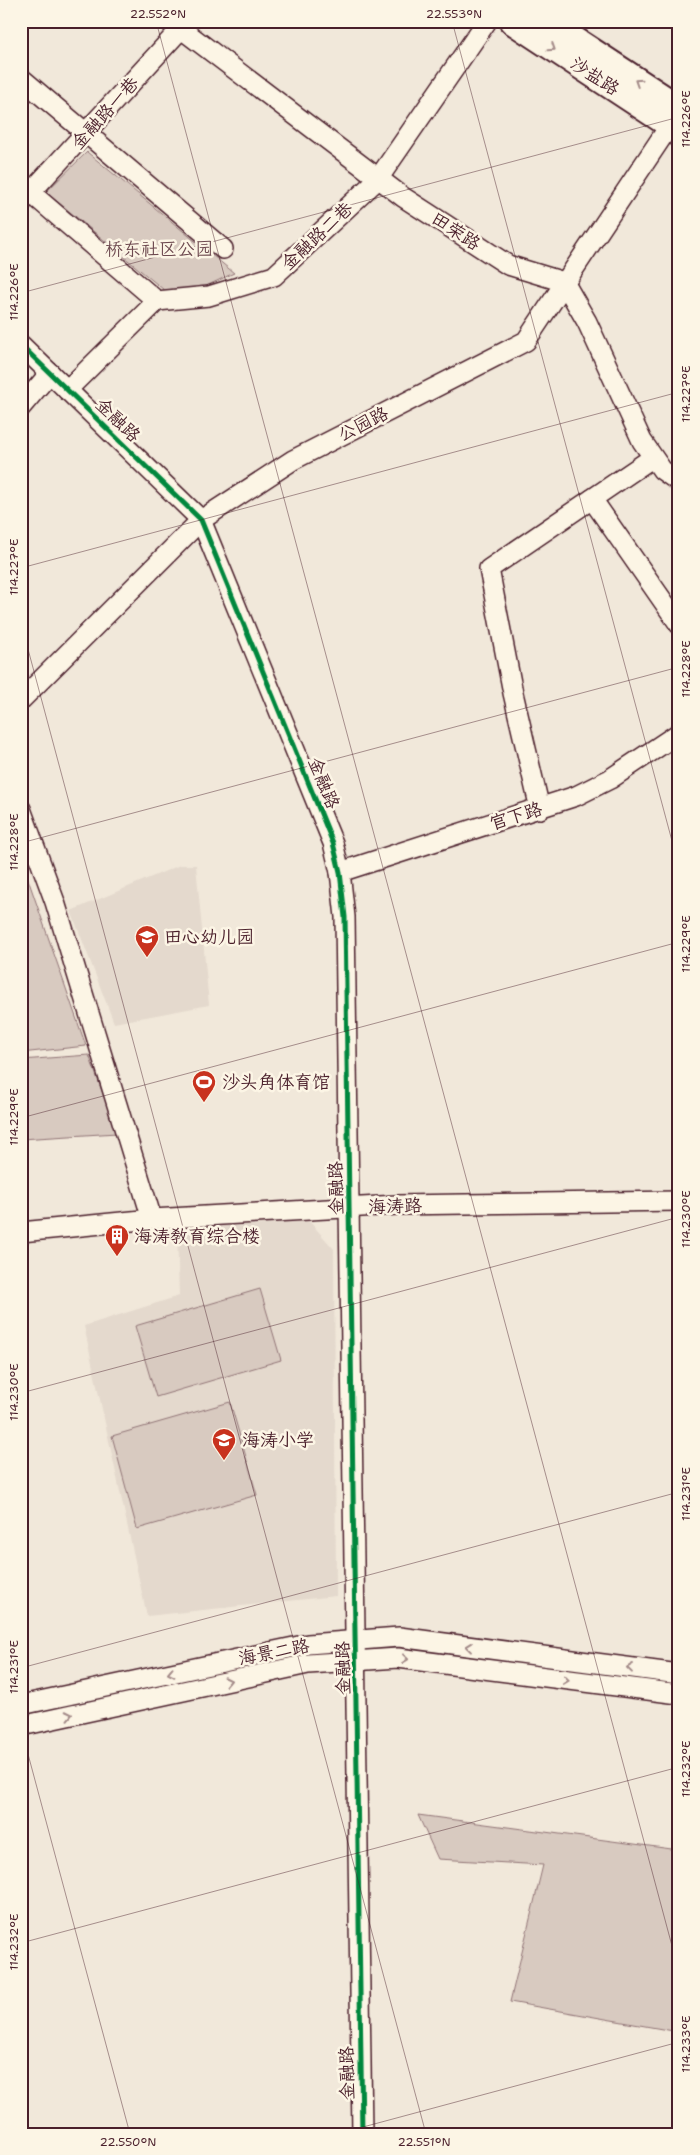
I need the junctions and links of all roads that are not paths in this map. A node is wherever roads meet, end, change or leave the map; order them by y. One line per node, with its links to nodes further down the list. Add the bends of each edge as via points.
1 (487, 21): 8 (street, 金融路二巷)
2 (512, 21): 6 (main road, 沙盐路, one-way to 6)
3 (546, 21): 6 (main road, 沙盐路, one-way to 3)
4 (180, 24): 7 (street, 金融路一巷); 8 (street, 田荣路)
5 (21, 78): 7 (street)
6 (676, 122): 11 (street, 公园路)
7 (86, 133): 9 (street, 金融路一巷); 10 (street)
8 (378, 179): 11 (street, 田荣路, via 508,265); 12 (street, 金融路二巷, via 274,276 209,296)
9 (26, 198): 12 (street)
10 (223, 249)
11 (564, 282): 17 (street, via 581,310); 20 (street, 公园路, via 526,341 293,460)
12 (157, 301): 15 (street)
13 (21, 345): 14 (street, 金融路)
14 (50, 373): 15 (street, 金融路); 16 (street)
15 (68, 390): 20 (street, 金融路)
16 (21, 407)
17 (652, 458): 18 (street); 19 (street)
18 (679, 482)
19 (592, 498): 21 (street); 25 (street, via 489,570)
20 (202, 520): 22 (street, 公园路); 26 (street, 金融路, via 329,834)
21 (679, 624)
22 (21, 700)
23 (679, 733): 25 (street, 官下路, via 610,779)
24 (21, 809): 29 (street, via 54,902)
25 (540, 809): 26 (street, 官下路)
26 (340, 872): 28 (street, 金融路, via 345,917)
27 (679, 1201): 28 (street, 海涛路)
28 (350, 1207): 29 (street, 海涛路); 31 (street, 金融路)
29 (152, 1219): 30 (street, 海涛路)
30 (21, 1232)
31 (356, 1640): 32 (street, 金融路); 33 (street, 海景二路, one-way to 31, via 399,1638); 35 (street, 海景二路, one-way to 35, via 308,1644)
32 (357, 1661): 34 (street, 海景二路, one-way to 34, via 398,1658); 36 (street, 海景二路, one-way to 32, via 308,1664); 37 (street, 金融路)
33 (679, 1674)
34 (679, 1694)
35 (21, 1705)
36 (21, 1726)
37 (362, 2134)

